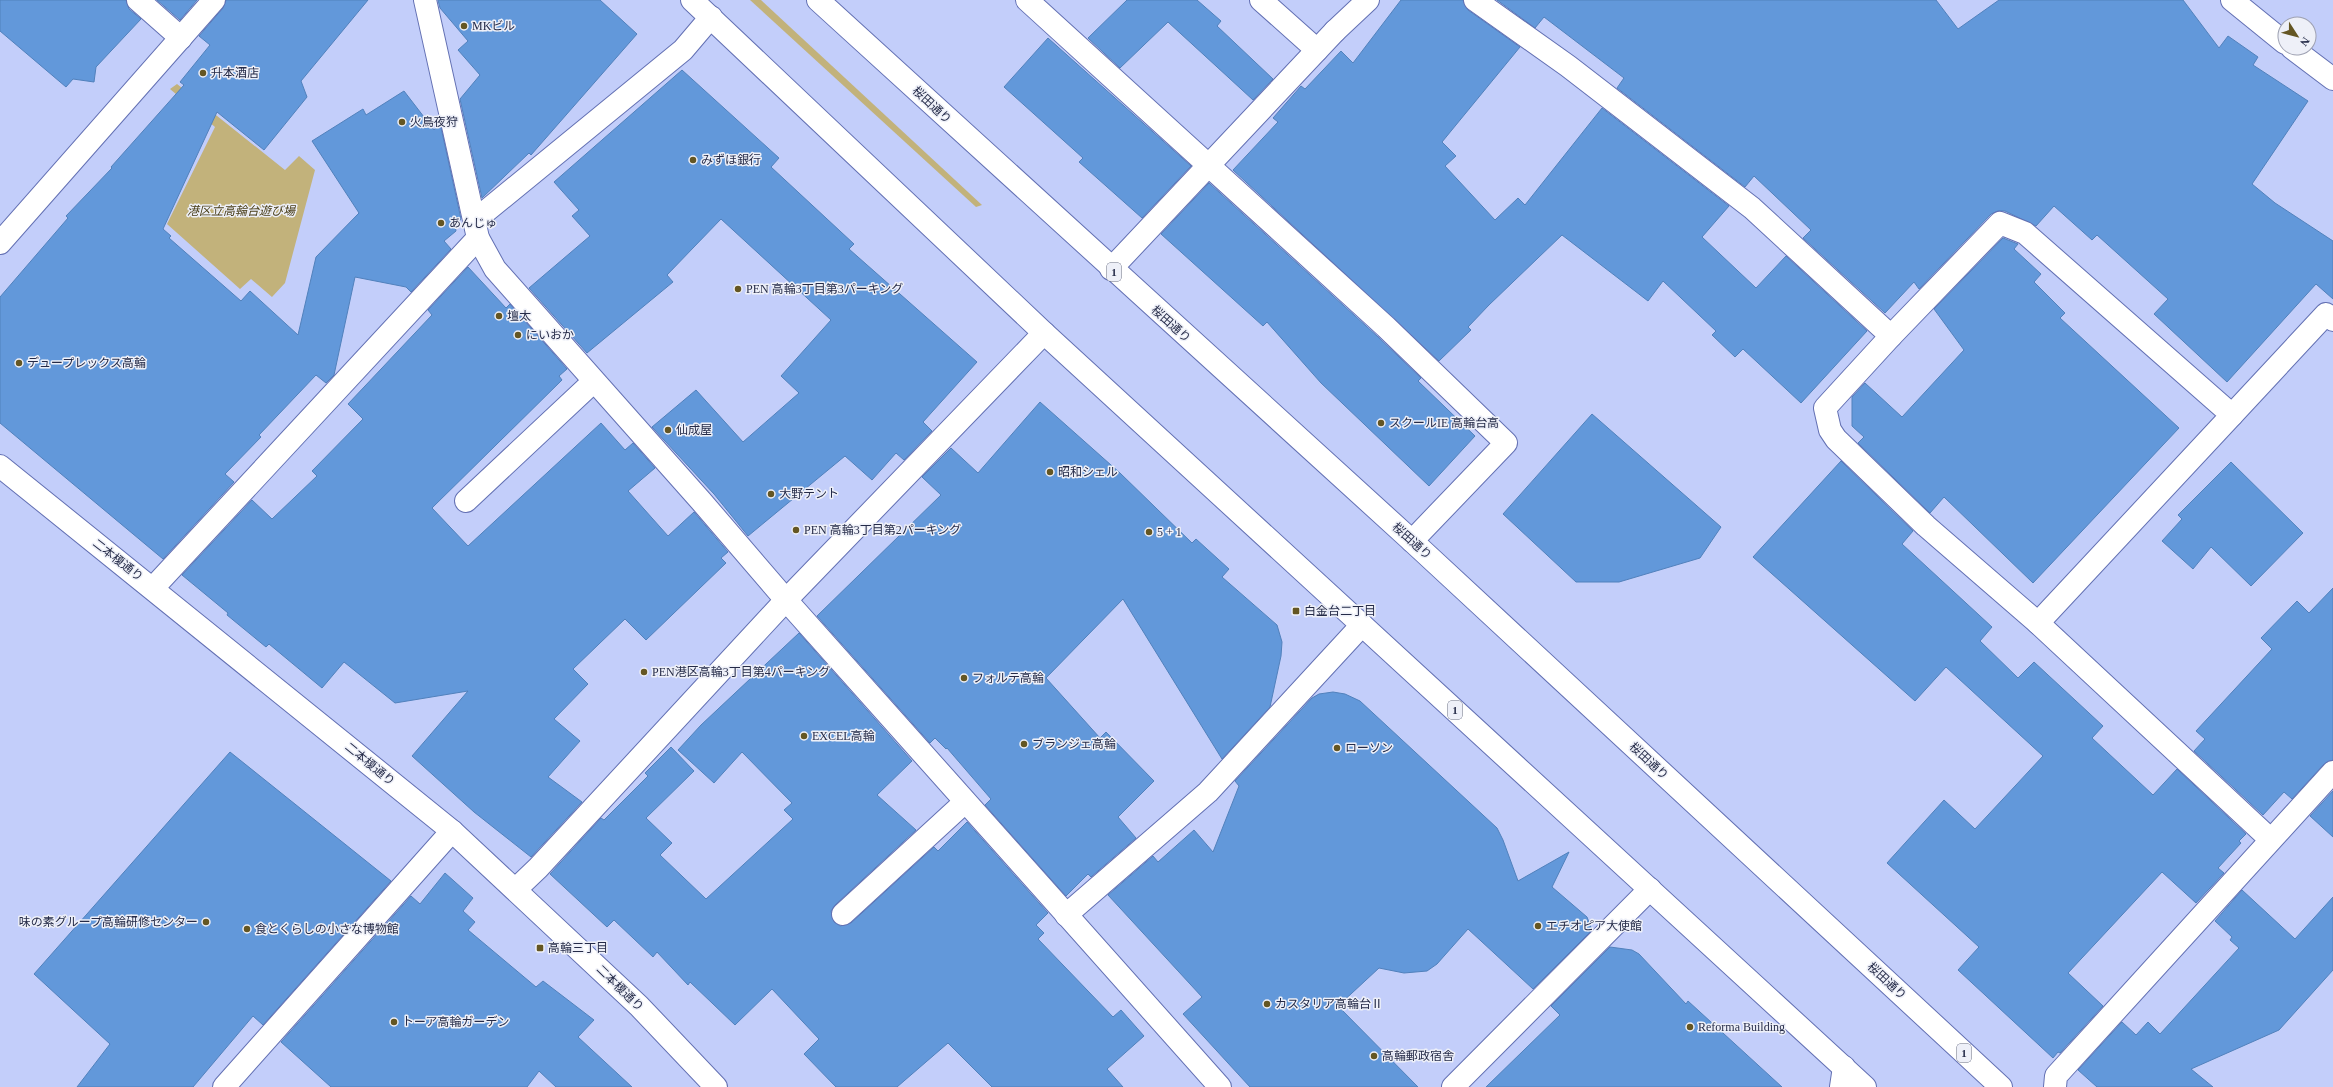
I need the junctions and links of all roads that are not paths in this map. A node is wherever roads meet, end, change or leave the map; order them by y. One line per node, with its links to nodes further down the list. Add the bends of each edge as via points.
1 (138, 0): 13 (main road)
2 (214, 0): 13 (main road)
3 (425, 0): 18 (main road)
4 (692, 0): 11 (main road, 1)
5 (818, 0): 20 (main road, 桜田通り / 1)
6 (1027, 0): 17 (main road)
7 (1260, 0): 14 (main road)
8 (1368, 0): 14 (main road)
9 (1475, 0): 23 (main road, via 1568,66 1752,208)
10 (2232, 0): 12 (main road)
11 (711, 18): 18 (main road, via 682,50); 22 (main road, 1)
12 (2277, 37)
13 (181, 38): 19 (main road)
14 (1317, 50): 17 (main road)
15 (2303, 56): 16 (main road)
16 (2333, 79)
17 (1207, 166): 20 (main road); 28 (main road, via 1386,327 1506,443)
18 (476, 229): 24 (main road, via 495,269); 29 (main road)
19 (0, 243)
20 (1111, 269): 28 (main road, 桜田通り / 1)
21 (2333, 320): 25 (main road, via 2326,314)
22 (1044, 333): 30 (main road); 32 (main road, 1)
23 (1891, 336): 25 (main road, via 2000,223 2025,233); 31 (main road, via 1825,408 1830,430 1836,439 1926,526)
24 (594, 382): 27 (main road); 30 (main road)
25 (2232, 415): 31 (main road)
26 (0, 466): 29 (main road, 二本榎通り)
27 (466, 501)
28 (1412, 541): 47 (main road, 桜田通り / 1)
29 (153, 588): 35 (main road, 二本榎通り)
30 (786, 600): 34 (main road); 37 (main road)
31 (2038, 623): 36 (main road)
32 (1362, 625): 38 (main road, 1); 40 (main road, via 1208,792)
33 (2333, 772): 36 (main road)
34 (965, 802): 39 (main road); 40 (main road)
35 (452, 831): 37 (main road, 二本榎通り); 42 (main road)
36 (2270, 839): 48 (main road, via 2056,1076)
37 (516, 889): 43 (main road, 二本榎通り, via 639,1006)
38 (1650, 889): 41 (main road, 1); 45 (main road)
39 (843, 914)
40 (1066, 915): 44 (main road)
41 (1842, 1077): 46 (main road, 1)
42 (224, 1087)
43 (716, 1087)
44 (1220, 1087)
45 (1453, 1087)
46 (1865, 1087)
47 (2001, 1087)
48 (2055, 1087)

